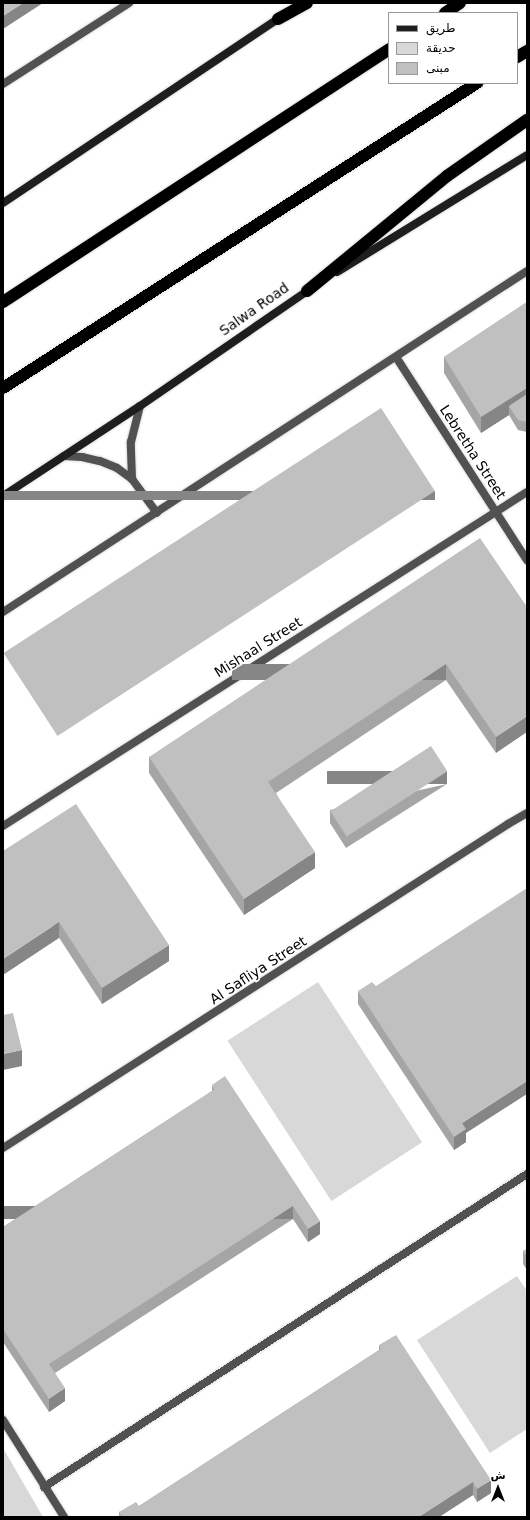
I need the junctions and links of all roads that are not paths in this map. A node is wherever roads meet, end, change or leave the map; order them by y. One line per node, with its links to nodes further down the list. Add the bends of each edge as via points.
1 (129, 3): 10 (street)
2 (302, 3): 6 (main road)
3 (307, 3): 6 (highway)
4 (460, 3): 5 (highway)
5 (446, 12)
6 (278, 19): 14 (main road)
7 (388, 51): 17 (highway)
8 (527, 51): 9 (highway)
9 (518, 56)
10 (3, 84)
11 (475, 84): 19 (highway)
12 (527, 120): 16 (highway, via 447,176)
13 (527, 155): 16 (main road, Salwa Road)
14 (3, 203)
15 (527, 271): 18 (street)
16 (307, 291): 20 (main road, Salwa Road)
17 (3, 302)
18 (396, 358): 25 (street, Lebretha Street); 26 (street)
19 (3, 388)
20 (140, 406): 21 (main road, Salwa Road); 22 (street, via 131,442)
21 (64, 456): 22 (street, via 100,461 117,468); 24 (main road, Salwa Road)
22 (132, 479): 26 (street)
23 (527, 492): 25 (street, Mishaal Street)
24 (3, 496)
25 (496, 512): 27 (street, Lebretha Street); 30 (street, Mishaal Street)
26 (157, 513): 28 (street)
27 (527, 560)
28 (3, 612)
29 (527, 813): 31 (street, Al Safliya Street)
30 (3, 826)
31 (3, 1148)
32 (527, 1174): 34 (street)
33 (3, 1420): 34 (street)
34 (44, 1487): 35 (street)
35 (64, 1517)

